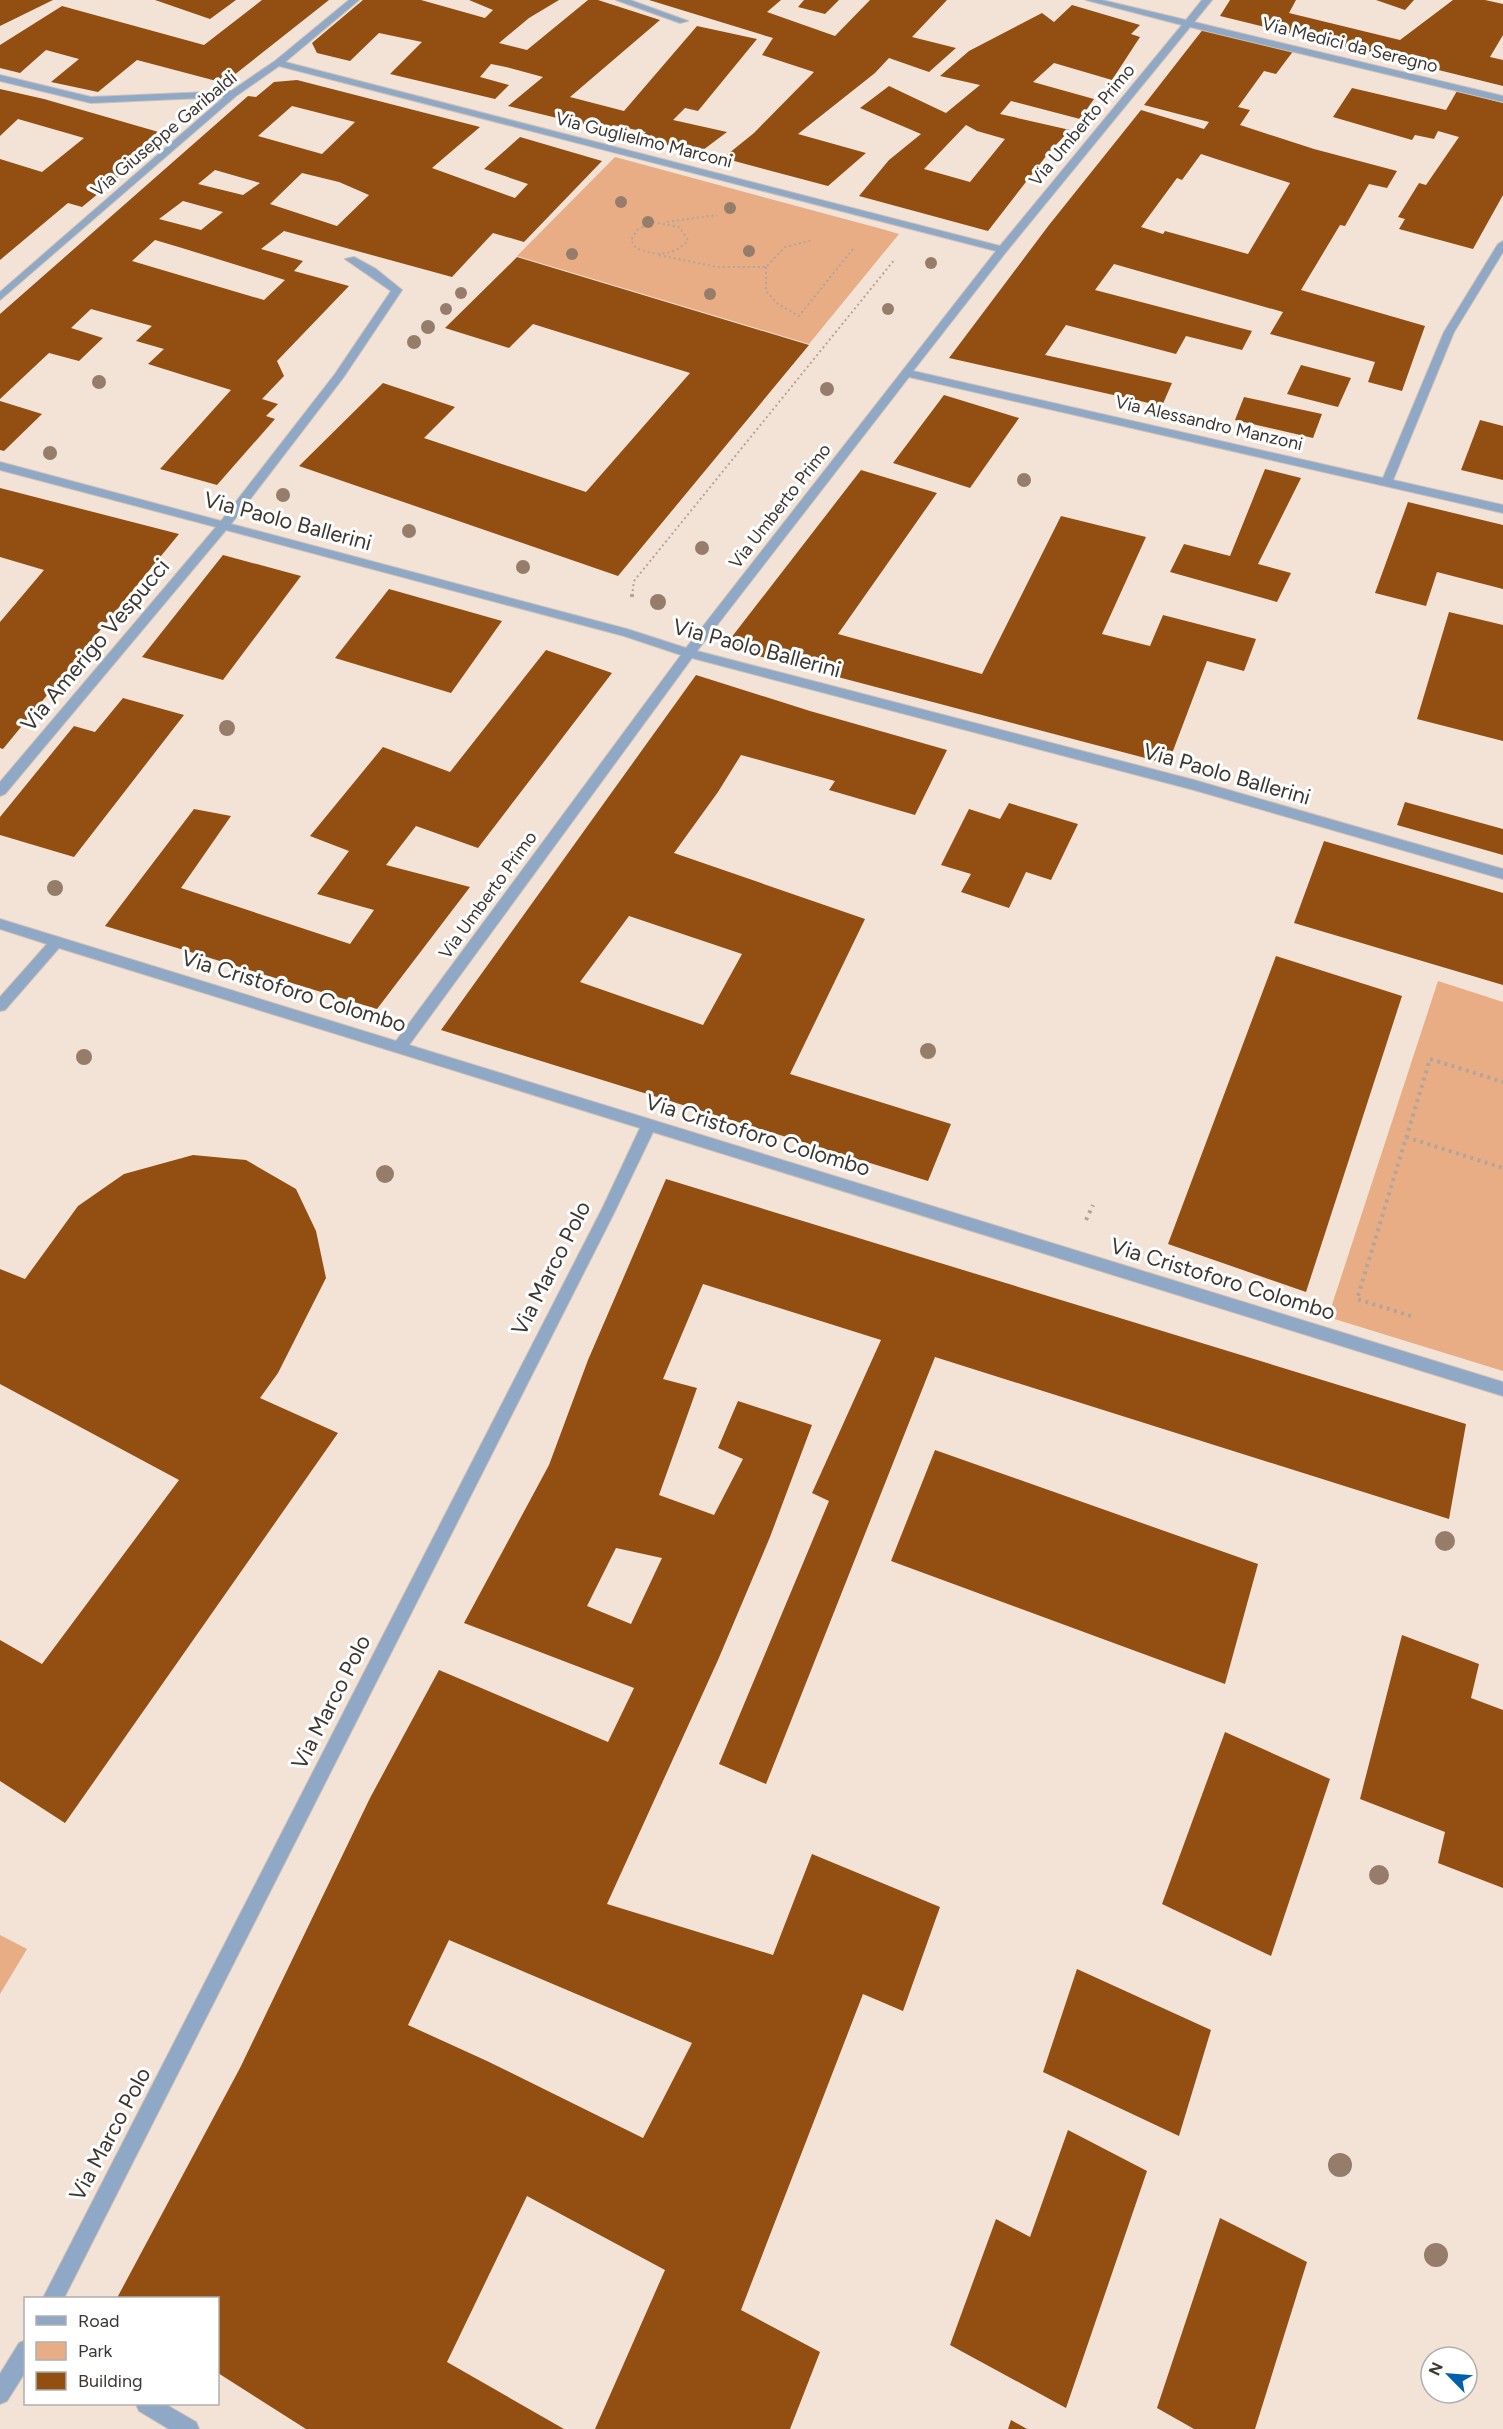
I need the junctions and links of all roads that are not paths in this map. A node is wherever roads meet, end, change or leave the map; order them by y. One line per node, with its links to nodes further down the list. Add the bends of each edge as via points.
1 (354, 0): 7 (street, Via Giuseppe Garibaldi)
2 (621, 0): 5 (street)
3 (1091, 0): 6 (street, Via Medici da Seregno)
4 (1207, 0): 6 (street, Via Umberto Primo)
5 (683, 21)
6 (1190, 22): 10 (street, Via Medici da Seregno); 12 (street, Via Umberto Primo)
7 (278, 63): 9 (street, Via Giuseppe Garibaldi); 12 (street, Via Guglielmo Marconi)
8 (0, 78): 9 (street, via 91,100)
9 (233, 93): 14 (street, Via Giuseppe Garibaldi)
10 (1503, 99)
11 (1503, 244): 17 (street, via 1449,332)
12 (1002, 250): 15 (street, Via Umberto Primo)
13 (350, 259): 19 (street, Via Amerigo Vespucci, via 397,290 339,376)
14 (0, 297)
15 (906, 373): 17 (street, Via Alessandro Manzoni); 20 (street, Via Umberto Primo)
16 (0, 466): 19 (street, Via Paolo Ballerini)
17 (1387, 482): 18 (street, Via Alessandro Manzoni)
18 (1503, 509)
19 (223, 526): 20 (street, Via Paolo Ballerini); 21 (street, Via Amerigo Vespucci)
20 (689, 653): 22 (street, Via Paolo Ballerini, via 1194,785); 26 (street, Via Umberto Primo)
21 (0, 791)
22 (1503, 874)
23 (0, 924): 24 (street, Via Cristoforo Colombo)
24 (56, 942): 25 (street); 26 (street, Via Cristoforo Colombo)
25 (0, 1006)
26 (399, 1047): 27 (street, Via Cristoforo Colombo)
27 (649, 1125): 28 (street, Via Cristoforo Colombo); 29 (street, Via Marco Polo)
28 (1503, 1389)
29 (54, 2297)
30 (24, 2353): 31 (street)
31 (0, 2394)
32 (149, 2405): 33 (street)
33 (189, 2429)

